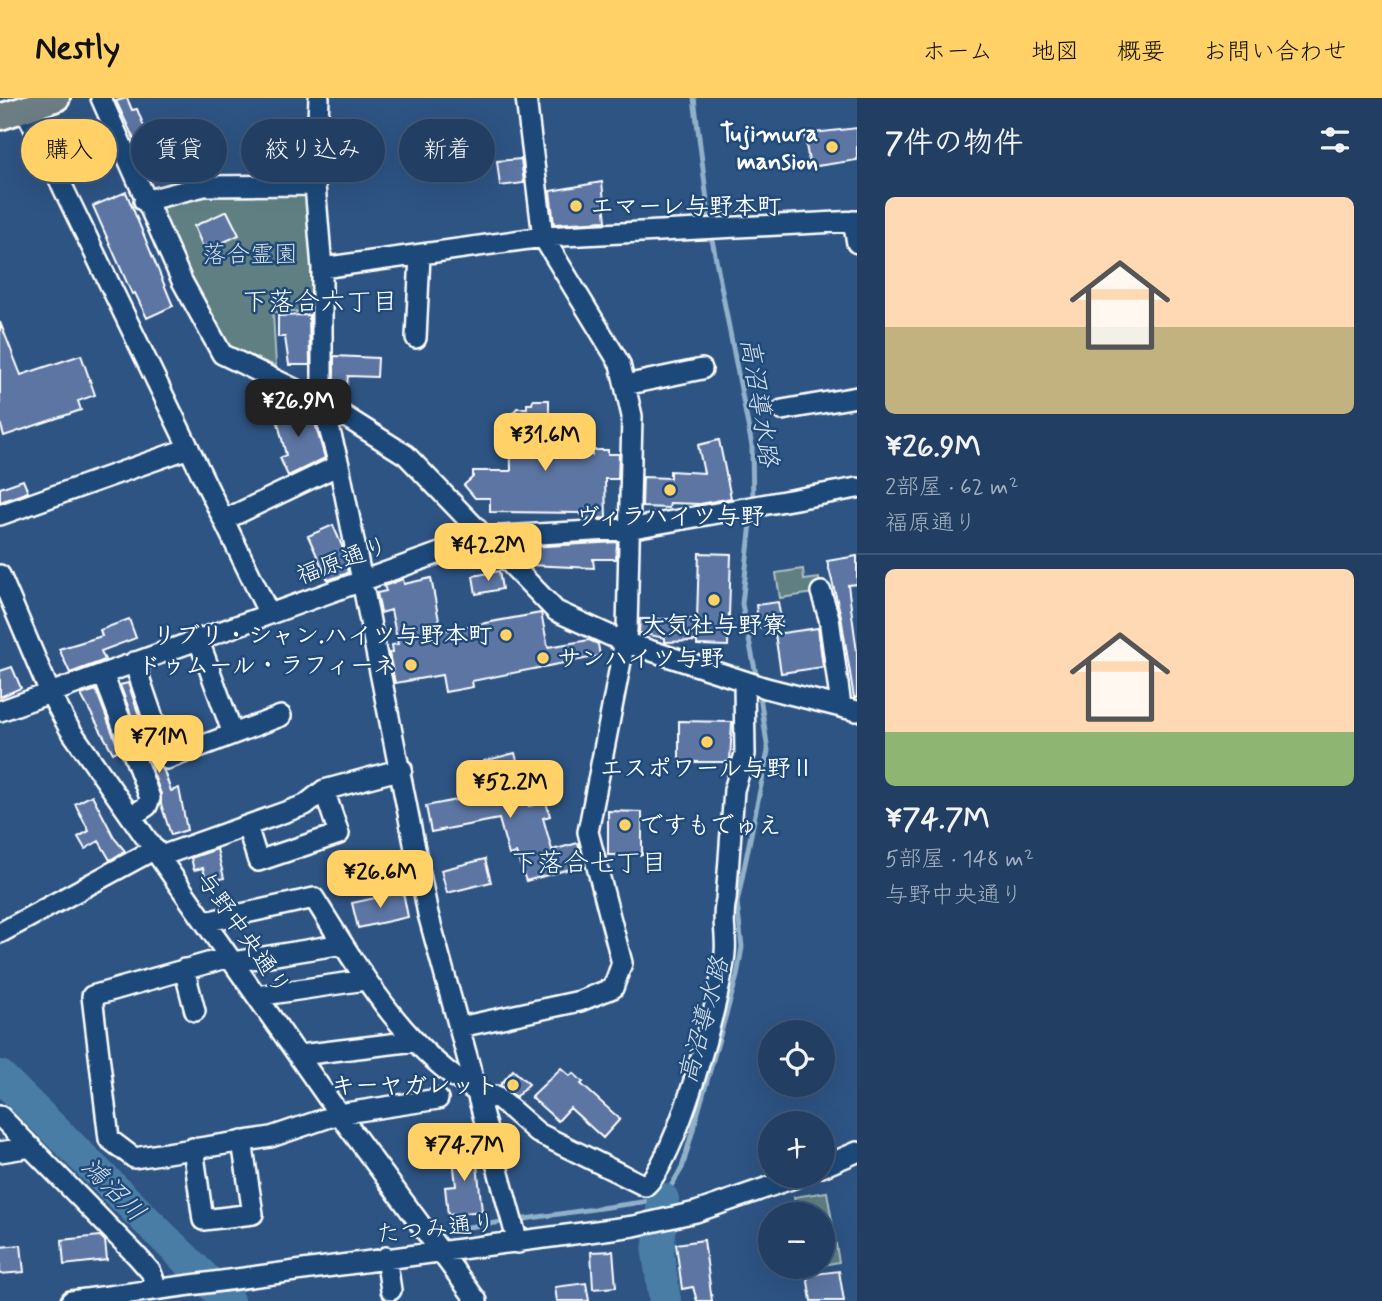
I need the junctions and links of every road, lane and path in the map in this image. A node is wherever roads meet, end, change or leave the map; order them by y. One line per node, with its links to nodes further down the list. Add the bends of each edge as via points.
1 (102, 98): 7 (street)
2 (318, 98): 6 (street)
3 (526, 98): 9 (street)
4 (42, 102): 5 (main road); 19 (street)
5 (0, 117)
6 (315, 185): 7 (street, via 204,186); 12 (street)
7 (144, 201): 17 (street, via 222,354)
8 (855, 221): 9 (street); 10 (street)
9 (543, 237): 11 (street); 15 (street, via 620,363)
10 (857, 243)
11 (420, 255): 12 (street); 13 (street)
12 (322, 268): 17 (street)
13 (416, 338)
14 (702, 369): 15 (street)
15 (625, 385): 24 (street, via 632,416)
16 (857, 397): 18 (street)
17 (322, 402): 20 (street); 25 (street, via 406,455)
18 (782, 410)
19 (189, 448): 22 (street); 23 (street)
20 (339, 465): 23 (street); 27 (street)
21 (857, 488): 24 (street, 福原通り)
22 (0, 515)
23 (224, 520): 30 (street)
24 (628, 529): 25 (street, 福原通り); 32 (street)
25 (484, 537): 27 (street, 福原通り); 32 (street, via 556,611)
26 (0, 575): 29 (street, 与野中央通り)
27 (362, 578): 30 (street, 福原通り); 41 (street)
28 (821, 592): 37 (street)
29 (7, 614): 36 (street, 与野中央通り)
30 (269, 614): 31 (street, 福原通り)
31 (199, 641): 33 (street, 福原通り); 40 (street)
32 (624, 642): 35 (street); 54 (street, via 588,832 622,963 613,988 580,1001)
33 (134, 662): 34 (street, 福原通り); 40 (street, via 167,759)
34 (103, 674): 36 (street, 福原通り); 43 (street, via 150,798 147,806)
35 (753, 684): 37 (street); 57 (street, via 745,754 734,790 722,916 726,950 722,974 687,1103 656,1175 645,1186 538,1133 496,1096)
36 (50, 693): 38 (street, 福原通り); 43 (street, 与野中央通り, via 69,728)
37 (849, 709)
38 (0, 711)
39 (281, 716): 40 (street)
40 (233, 734)
41 (402, 769): 42 (street); 54 (street, via 428,914)
42 (324, 790): 44 (street, via 306,805); 44 (street, via 339,834 258,861)
43 (132, 816): 45 (street, 与野中央通り)
44 (247, 826): 45 (street)
45 (158, 853): 46 (street, 与野中央通り); 47 (street)
46 (205, 922): 48 (street, via 314,898); 49 (street, 与野中央通り)
47 (0, 933)
48 (343, 944): 49 (street); 51 (street)
49 (231, 959): 50 (street); 52 (street, 与野中央通り)
50 (184, 970): 53 (street); 63 (street, via 92,996 109,1139 134,1158)
51 (365, 980): 52 (street); 55 (street)
52 (257, 996): 56 (street, 与野中央通り)
53 (195, 1011)
54 (460, 1027): 57 (street)
55 (415, 1041): 56 (street); 57 (street)
56 (300, 1055): 59 (street, 与野中央通り)
57 (480, 1097): 68 (street)
58 (438, 1099): 59 (street)
59 (339, 1114): 61 (street, via 271,1137); 69 (street, 与野中央通り)
60 (0, 1116): 62 (street)
61 (242, 1141): 63 (street); 63 (street, via 253,1214 203,1220)
62 (31, 1147): 64 (street); 71 (street)
63 (193, 1148)
64 (0, 1152)
65 (857, 1152): 66 (street)
66 (835, 1161)
67 (764, 1188): 68 (street, たつみ通り, via 653,1222)
68 (514, 1228): 69 (street, たつみ通り)
69 (442, 1252): 70 (street, たつみ通り); 75 (street, 与野中央通り)
70 (386, 1257): 71 (street, たつみ通り); 72 (street)
71 (165, 1288): 73 (street, たつみ通り)
72 (391, 1290)
73 (137, 1296): 74 (street, たつみ通り)
74 (71, 1301)
75 (477, 1301)

